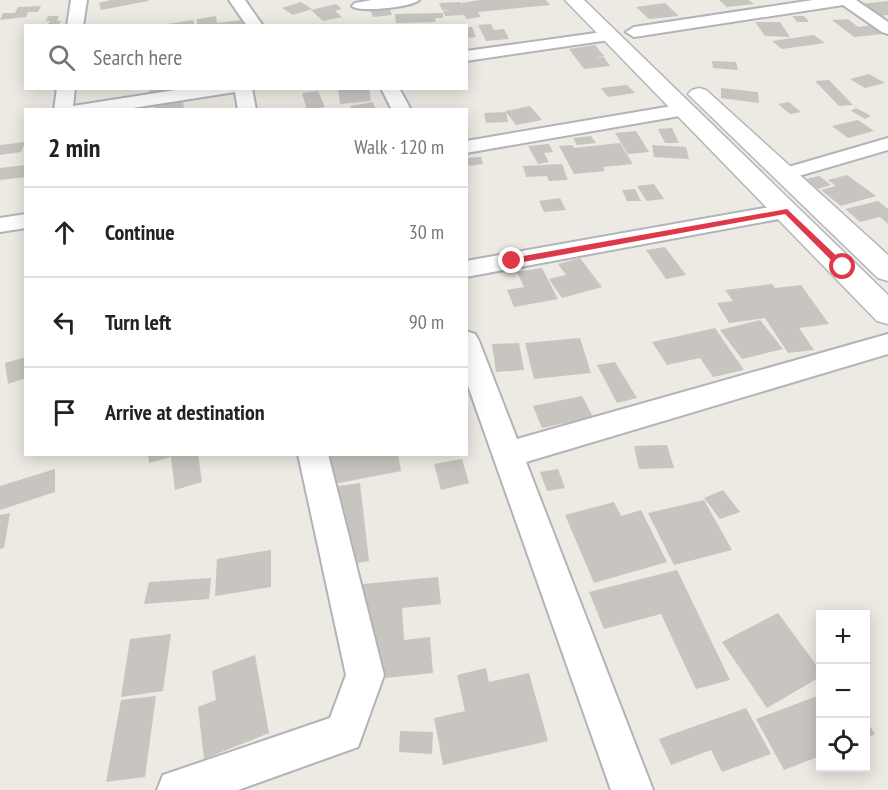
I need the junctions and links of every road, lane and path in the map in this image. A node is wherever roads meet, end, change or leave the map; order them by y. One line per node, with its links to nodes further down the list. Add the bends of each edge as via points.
1 (79, 0): 8 (street)
2 (237, 0): 9 (street)
3 (411, 0): 7 (street)
4 (574, 0): 13 (main road)
5 (600, 0): 12 (main road)
6 (845, 0): 11 (street); 12 (street)
7 (359, 3): 10 (street)
8 (75, 24)
9 (254, 24)
10 (365, 24)
11 (888, 29)
12 (634, 32): 26 (main road)
13 (610, 36): 14 (street); 23 (main road)
14 (468, 56)
15 (66, 90): 19 (street)
16 (215, 90): 20 (street)
17 (243, 90): 21 (street)
18 (391, 90): 22 (street)
19 (63, 108)
20 (92, 108)
21 (247, 108)
22 (401, 108)
23 (684, 110): 25 (street); 27 (main road)
24 (888, 144): 26 (street)
25 (468, 147)
26 (785, 174): 30 (main road)
27 (787, 211): 31 (street); 32 (main road)
28 (24, 221): 29 (street)
29 (0, 225)
30 (884, 262)
31 (468, 269)
32 (888, 314)
33 (888, 344): 35 (street)
34 (468, 347): 35 (street)
35 (507, 455): 38 (street)
36 (314, 456): 37 (street, via 365,675 344,733)
37 (178, 790)
38 (632, 790)

